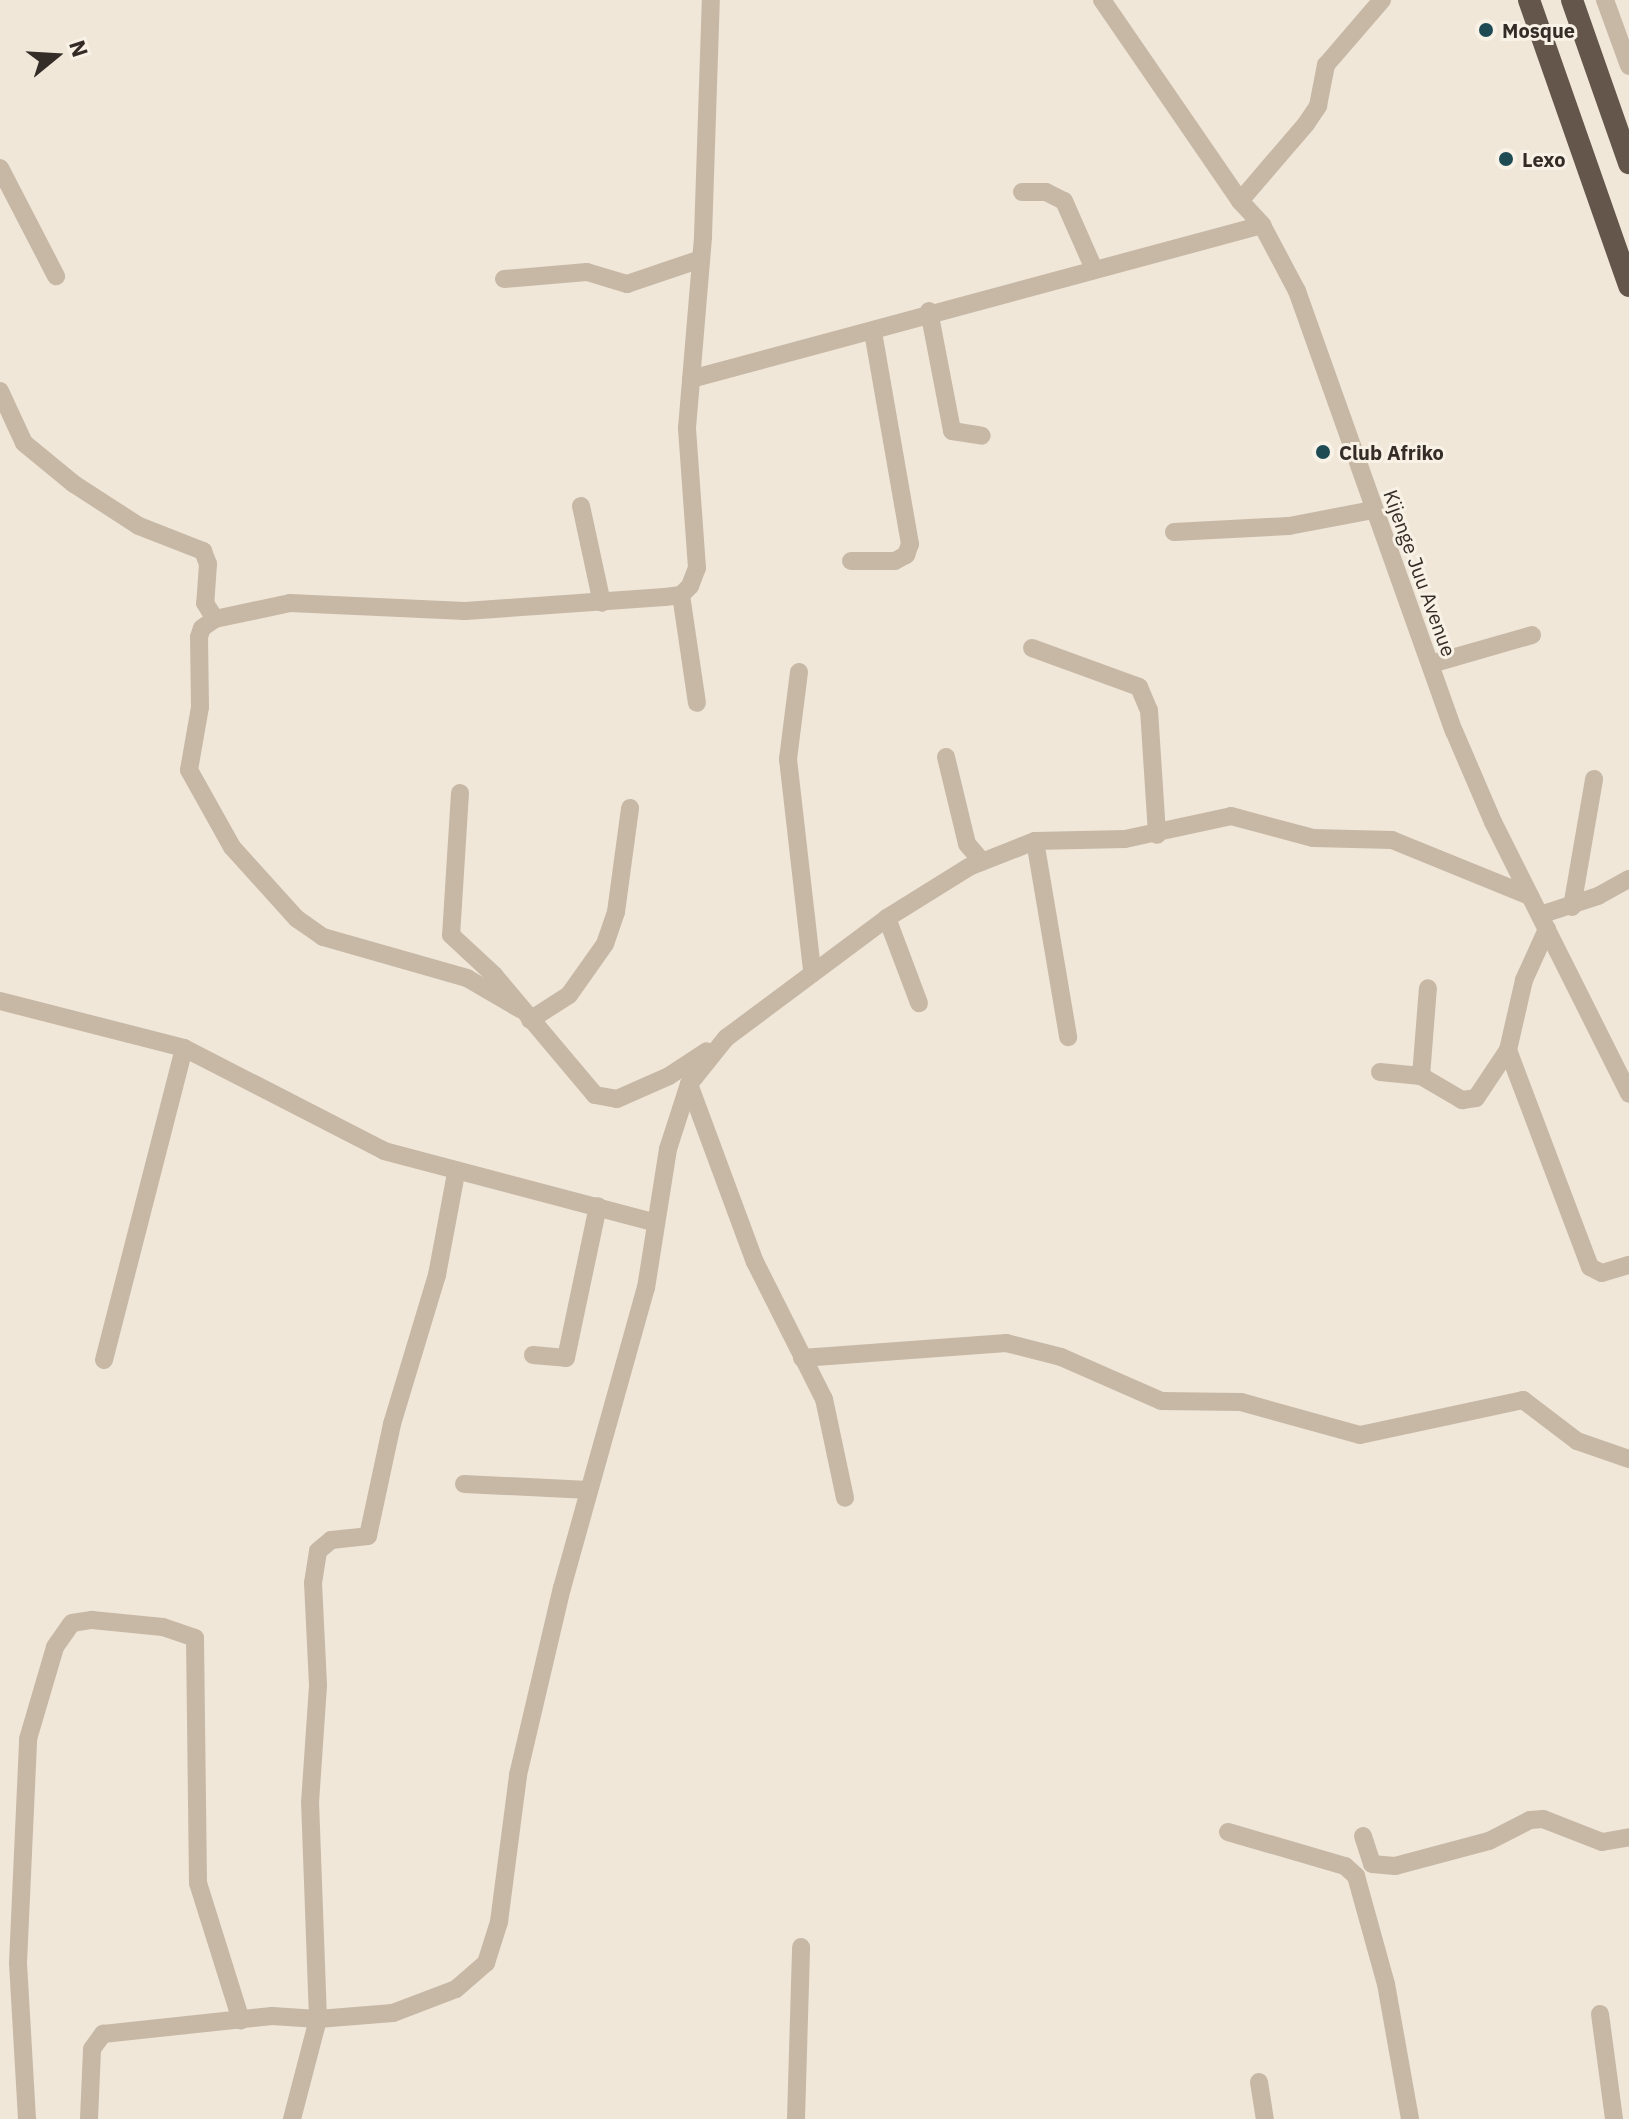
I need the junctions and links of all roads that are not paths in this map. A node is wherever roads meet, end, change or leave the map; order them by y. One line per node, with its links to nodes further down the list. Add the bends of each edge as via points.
1 (711, 0): 13 (street)
2 (1102, 0): 11 (street, Kijenge Juu Avenue)
3 (1382, 0): 11 (street, via 1326,65 1318,106 1306,124)
4 (1529, 0): 17 (highway)
5 (1572, 0): 8 (highway)
6 (1605, 0): 7 (street)
7 (1629, 66)
8 (1629, 163)
9 (0, 168): 15 (street)
10 (1022, 192): 14 (street, via 1046,192 1064,201)
11 (1240, 201): 12 (street, Kijenge Juu Avenue)
12 (1262, 225): 14 (street); 24 (street, Kijenge Juu Avenue, via 1297,291)
13 (698, 260): 16 (street, via 627,284 587,272); 20 (street)
14 (1094, 269): 18 (street)
15 (56, 276)
16 (504, 279)
17 (1629, 286)
18 (929, 311): 19 (street); 22 (street, via 952,431)
19 (873, 331): 20 (street); 26 (street, via 910,544 906,555 895,561)
20 (691, 379): 27 (street, via 687,428 697,568)
21 (0, 391): 29 (street, via 24,443 74,484 139,526 203,551 208,564 205,603)
22 (982, 436)
23 (581, 506): 28 (street)
24 (1373, 510): 25 (street, via 1289,526); 32 (street, Kijenge Juu Avenue)
25 (1174, 532)
26 (851, 561)
27 (681, 595): 28 (street); 34 (street)
28 (602, 603): 29 (street, via 443,611 308,601)
29 (215, 619): 51 (street, via 199,637 200,707 189,770 232,847 297,919 323,937 467,978)
30 (1532, 635): 32 (street)
31 (1032, 648): 39 (street, via 1139,687 1149,710)
32 (1431, 664): 43 (street, Kijenge Juu Avenue, via 1454,731)
33 (799, 672): 47 (street, via 788,759)
34 (697, 703)
35 (946, 757): 41 (street, via 967,844)
36 (1594, 779): 44 (street)
37 (460, 793): 51 (street, via 450,930)
38 (630, 808): 51 (street, via 616,912 605,944 569,995)
39 (1157, 835): 40 (street); 43 (street, via 1231,816 1313,838 1392,840)
40 (1035, 841): 41 (street); 52 (street)
41 (982, 861): 45 (street)
42 (1629, 879): 44 (street)
43 (1530, 896): 46 (street, Kijenge Juu Avenue)
44 (1572, 907): 46 (street)
45 (887, 918): 47 (street); 50 (street)
46 (1544, 922): 55 (street); 59 (street, Kijenge Juu Avenue)
47 (812, 970): 53 (street)
48 (1428, 988): 57 (street)
49 (0, 1001): 54 (street)
50 (919, 1003)
51 (525, 1014): 53 (street, via 604,1100 669,1076)
52 (1068, 1037)
53 (726, 1038): 58 (street)
54 (184, 1048): 60 (street, via 368,1145); 66 (street)
55 (1508, 1050): 57 (street, via 1470,1102); 63 (street, via 1590,1267 1602,1273)
56 (1380, 1072): 57 (street)
57 (1421, 1076)
58 (689, 1084): 62 (street, via 668,1149); 65 (street, via 735,1215)
59 (1629, 1094)
60 (456, 1173): 61 (street); 76 (street, via 437,1275 392,1424 368,1536 331,1540 318,1551 313,1583 318,1685 310,1803)
61 (598, 1206): 62 (street); 64 (street, via 566,1358)
62 (656, 1223): 69 (street, via 646,1288)
63 (1629, 1265)
64 (533, 1355)
65 (802, 1358): 67 (street, via 1006,1343 1061,1357 1161,1401 1241,1402 1360,1435 1523,1400 1577,1441); 70 (street, via 824,1399)
66 (104, 1360)
67 (1629, 1459)
68 (464, 1484): 69 (street)
69 (589, 1490): 76 (street, via 518,1775 499,1922 486,1963 456,1989 423,2005)
70 (845, 1498)
71 (1228, 1832): 84 (street, via 1345,1866 1356,1876 1386,1984)
72 (1363, 1836): 73 (street, via 1372,1864 1395,1866 1489,1841 1530,1820 1543,1819 1602,1842)
73 (1629, 1837)
74 (801, 1947): 82 (street)
75 (1600, 2014): 85 (street)
76 (318, 2019): 77 (street); 81 (street)
77 (241, 2020): 79 (street, via 198,1883 195,1638 163,1627 72,1623 51,1659 28,1739 18,1963); 80 (street, via 117,2030 97,2037)
78 (1259, 2082): 83 (street)
79 (27, 2119)
80 (89, 2119)
81 (292, 2119)
82 (796, 2119)
83 (1265, 2119)
84 (1410, 2119)
85 (1614, 2119)

